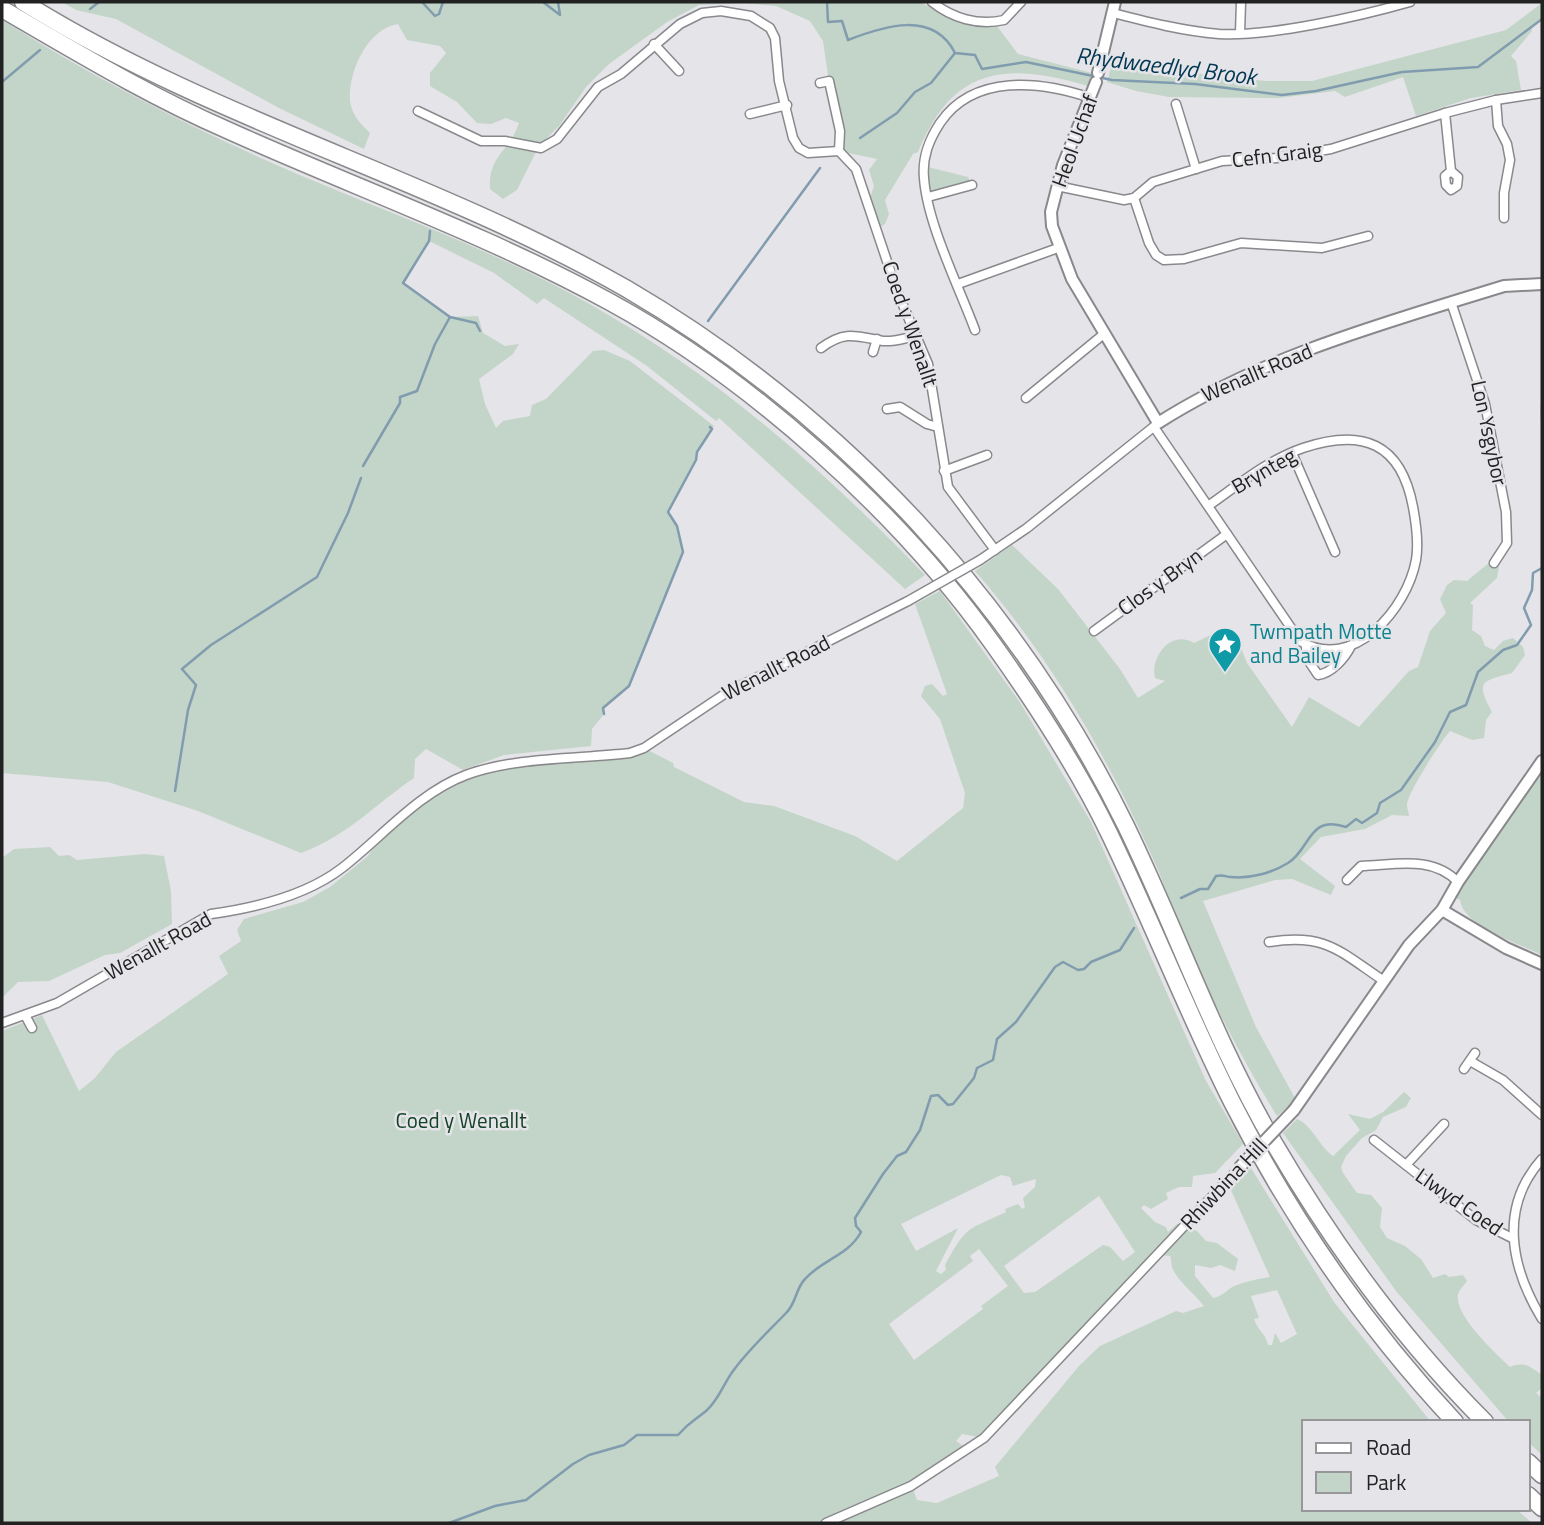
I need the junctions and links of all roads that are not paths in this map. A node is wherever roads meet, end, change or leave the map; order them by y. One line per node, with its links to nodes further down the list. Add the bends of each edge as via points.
1 (23, 2): 74 (highway, via 238,115 506,229 627,290 770,387 880,484 990,610 1063,713 1125,824 1224,1045 1274,1142 1375,1294)
2 (932, 2): 3 (street, via 977,23 1004,20)
3 (1021, 2)
4 (1241, 2): 8 (street)
5 (1410, 2): 8 (street)
6 (1114, 8): 8 (street, via 1190,31); 13 (street, Heol Uchaf)
7 (2, 9): 73 (highway, via 117,76 217,126 491,243 614,304 727,379 831,464 939,576 991,640 1035,705 1110,834 1211,1060 1260,1156 1330,1267)
8 (1240, 33)
9 (654, 44): 10 (street); 16 (street, via 680,23 702,13 721,11 757,19 775,38 779,82); 17 (street, via 621,74 598,87 549,146 481,141)
10 (679, 71)
11 (820, 83): 20 (street, via 829,81 840,131)
12 (1542, 93): 14 (street, Cefn Graig)
13 (1091, 98): 24 (street, Heol Uchaf); 25 (street, via 1042,84 987,89 964,97 930,137 924,166)
14 (1496, 100): 18 (street, Cefn Graig); 27 (street, via 1497,126 1510,160)
15 (1177, 104): 21 (street)
16 (787, 105): 19 (street); 20 (street, via 799,148 808,153)
17 (418, 111)
18 (1445, 113): 21 (street, Cefn Graig, via 1331,149 1222,161); 22 (street)
19 (750, 114)
20 (839, 151): 35 (street, Coed y Wenallt, via 856,169)
21 (1196, 169): 26 (street, Cefn Graig, via 1153,182)
22 (1451, 171)
23 (972, 185): 25 (street)
24 (1057, 186): 26 (street, via 1109,198); 29 (street, Heol Uchaf, via 1051,212)
25 (928, 197): 30 (street)
26 (1134, 198): 28 (street, via 1149,243 1164,260 1241,243 1322,248)
27 (1504, 218)
28 (1368, 236)
29 (1058, 248): 30 (street); 34 (street, Heol Uchaf)
30 (958, 284): 33 (street)
31 (1542, 284): 32 (street, Wenallt Road, via 1504,286)
32 (1451, 302): 41 (street, Wenallt Road, via 1258,369 1196,399); 50 (street, Lon Ysgybor, via 1485,404 1506,512 1507,543)
33 (975, 330)
34 (1105, 333): 39 (street); 41 (street, Heol Uchaf)
35 (916, 336): 36 (street); 42 (street, Coed y Wenallt, via 931,375)
36 (877, 339): 37 (street, via 842,335); 38 (street)
37 (821, 348)
38 (873, 352)
39 (1026, 398)
40 (887, 409): 42 (street, via 900,407)
41 (1156, 425): 46 (street, Brynteg); 48 (street, Wenallt Road)
42 (939, 427): 45 (street, Coed y Wenallt)
43 (1292, 453): 46 (street, Brynteg); 49 (street); 53 (street, Brynteg, via 1325,442 1363,440 1391,455 1404,471 1417,537 1412,575 1395,609)
44 (986, 455): 45 (street)
45 (944, 471): 48 (street, Coed y Wenallt, via 952,495)
46 (1208, 506): 47 (street, Brynteg)
47 (1227, 534): 51 (street, Clos y Bryn); 52 (street, Brynteg)
48 (995, 550): 61 (street, Wenallt Road, bridge, via 908,601 726,693 644,748 509,765 464,776 420,803 341,868 305,889 211,914 57,1003)
49 (1335, 552)
50 (1494, 563)
51 (1094, 631)
52 (1306, 645): 53 (street, via 1324,651); 53 (street, Brynteg, via 1306,657 1318,675 1345,657)
53 (1351, 646)
54 (1542, 761): 56 (street, Rhiwbina Hill)
55 (1346, 880): 56 (street, via 1361,866 1414,863 1433,865)
56 (1458, 882): 57 (street, Rhiwbina Hill)
57 (1442, 910): 59 (street); 60 (street, Rhiwbina Hill, via 1419,931)
58 (1269, 942): 60 (street, via 1322,941)
59 (1542, 964)
60 (1384, 981): 70 (street, Rhiwbina Hill, bridge, via 1294,1110)
61 (24, 1015): 62 (street, Wenallt Road); 63 (street)
62 (2, 1023)
63 (32, 1028)
64 (1464, 1069): 65 (street, via 1472,1057)
65 (1542, 1115)
66 (1444, 1124): 69 (street, Llwyd Coed)
67 (1374, 1140): 69 (street, Llwyd Coed)
68 (1542, 1159): 71 (street, via 1521,1192)
69 (1406, 1165): 71 (street, Llwyd Coed, via 1476,1220)
70 (1239, 1168): 75 (street, Rhiwbina Hill, via 984,1438 911,1486)
71 (1512, 1238): 72 (street, via 1523,1283)
72 (1542, 1319)
73 (1453, 1420)
74 (1483, 1420)
75 (826, 1523)

